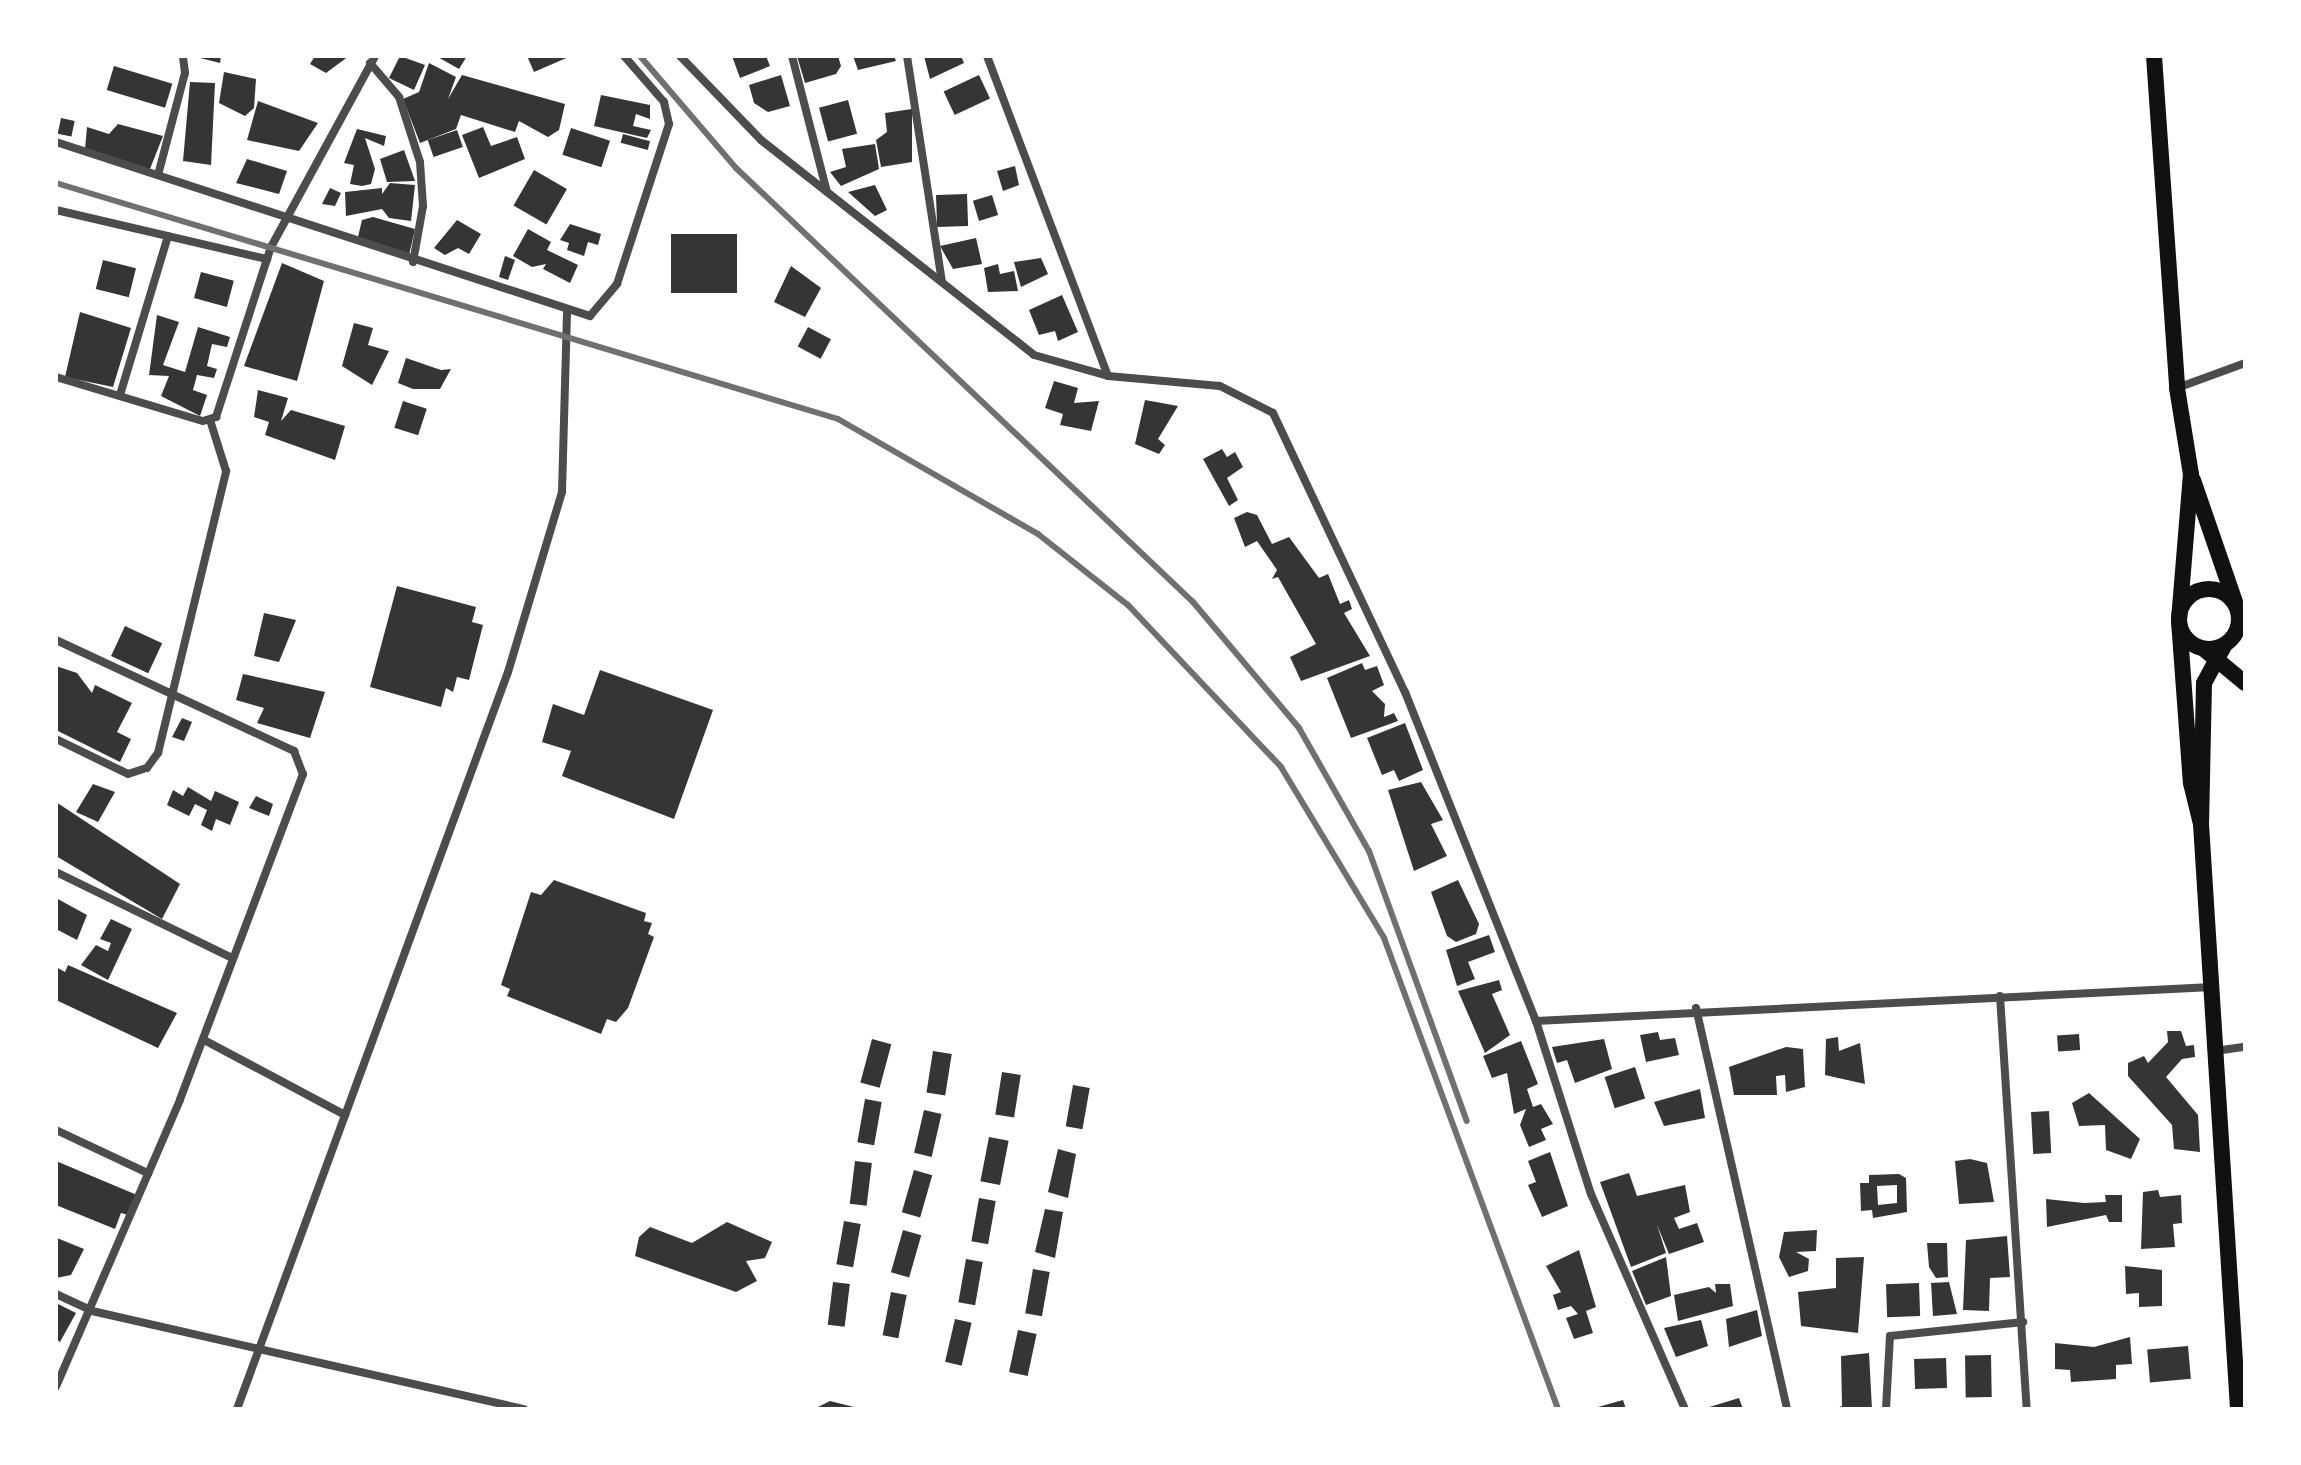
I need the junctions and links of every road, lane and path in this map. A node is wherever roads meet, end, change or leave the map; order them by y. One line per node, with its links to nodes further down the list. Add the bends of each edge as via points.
1 (183, 56): 10 (street, via 182,86)
2 (624, 56): 18 (street, via 664,102 669,124 617,284 590,316)
3 (680, 56): 11 (street, via 734,116)
4 (792, 56): 11 (street)
5 (907, 56): 17 (street)
6 (987, 56): 20 (street)
7 (2154, 56): 22 (main road)
8 (372, 60): 13 (street); 16 (street, via 399,97 420,162 423,206)
9 (56, 142): 10 (street)
10 (158, 175): 13 (street)
11 (828, 193): 17 (street)
12 (56, 210): 14 (street)
13 (285, 222): 15 (street); 16 (street)
14 (168, 236): 15 (street); 23 (street)
15 (267, 259): 24 (street)
16 (413, 262): 18 (street)
17 (942, 282): 20 (street, via 1034,355)
18 (567, 310): 44 (street, via 562,492 508,672)
19 (2245, 363): 22 (street)
20 (1108, 376): 40 (street, via 1220,386 1273,413 1365,598)
21 (56, 377): 23 (street)
22 (2177, 388): 25 (main road)
23 (120, 395): 24 (street)
24 (210, 420): 32 (street, via 226,471)
25 (2191, 474): 26 (main road); 27 (main road)
26 (2238, 611): 27 (main road, via 2218,590 2199,590 2184,602); 28 (main road); 30 (main road, via 2237,630)
27 (2179, 621): 30 (main road, via 2186,639); 34 (main road, via 2191,783)
28 (2245, 628)
29 (56, 640): 32 (street)
30 (2214, 651): 31 (main road); 34 (main road, via 2201,710)
31 (2245, 683)
32 (173, 692): 33 (street, via 147,768 128,774); 36 (street, via 303,762)
33 (56, 739)
34 (2201, 824): 37 (main road)
35 (56, 872): 36 (street)
36 (230, 957): 41 (street)
37 (2213, 987): 38 (street); 43 (main road)
38 (2000, 996): 39 (street); 49 (street)
39 (1696, 1008): 40 (street); 55 (street)
40 (1536, 1021): 54 (street, via 1591,1194)
41 (204, 1040): 44 (street); 46 (street)
42 (2245, 1047): 43 (street)
43 (2215, 1051): 58 (main road)
44 (345, 1115): 50 (street)
45 (56, 1130): 46 (street)
46 (148, 1173): 48 (street)
47 (56, 1294): 48 (street)
48 (92, 1311): 50 (street); 51 (street)
49 (2023, 1322): 56 (street, via 1896,1332 1884,1343); 57 (street)
50 (260, 1348): 52 (street); 53 (street)
51 (56, 1386)
52 (237, 1409)
53 (524, 1409)
54 (1685, 1409)
55 (1787, 1409)
56 (1886, 1409)
57 (2027, 1409)
58 (2238, 1409)

